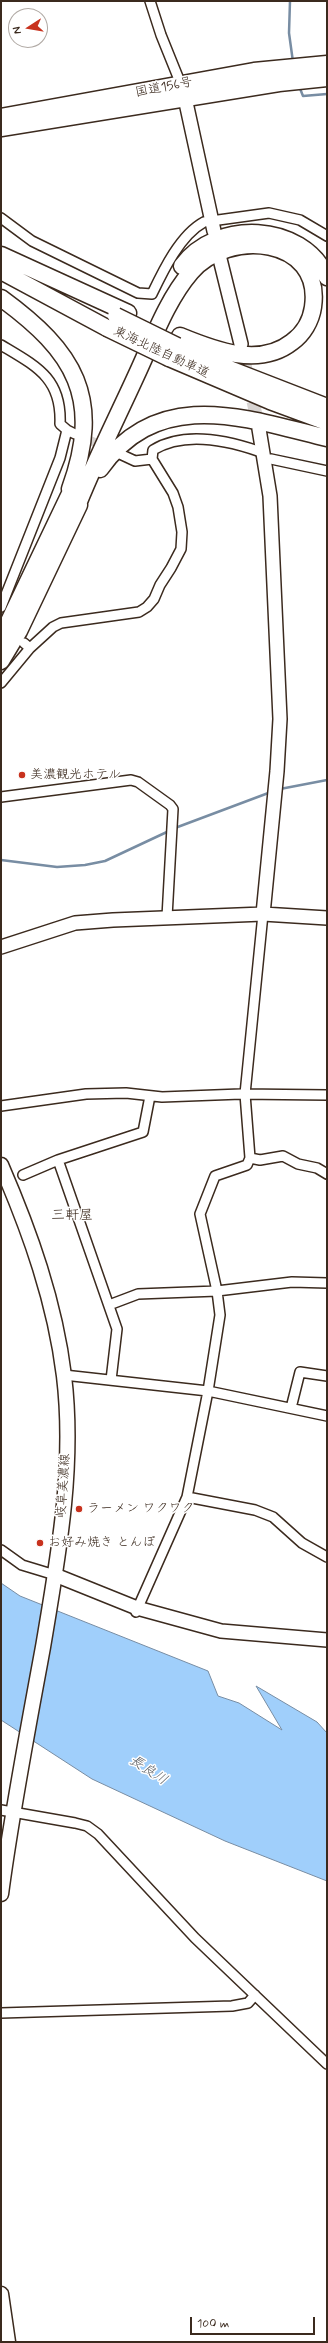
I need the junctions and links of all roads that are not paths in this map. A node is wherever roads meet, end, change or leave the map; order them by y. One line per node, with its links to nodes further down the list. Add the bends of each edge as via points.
1 (150, 1): 5 (street)
2 (327, 64): 3 (highway, 国道156号)
3 (294, 71): 4 (highway, 国道156号, via 310,79); 5 (highway, 国道156号)
4 (327, 78)
5 (183, 91): 6 (highway, 国道156号); 7 (highway, 国道156号); 9 (street)
6 (1, 117)
7 (1, 128)
8 (1, 218): 9 (street, via 32,241 138,293 152,294 166,264 195,226 204,222)
9 (214, 226): 10 (street, via 269,213 300,220)
10 (327, 236)
11 (1, 256): 16 (highway, 東海北陸自動車道)
12 (220, 259): 17 (street)
13 (1, 271): 16 (highway, 東海北陸自動車道)
14 (327, 277): 28 (highway, via 312,256 297,245 263,233 232,235 214,241 193,254 175,275 158,305)
15 (1, 298): 28 (highway, via 51,340 67,361 80,389 84,444)
16 (117, 319): 19 (highway, 東海北陸自動車道, bridge); 19 (highway)
17 (241, 344)
18 (1, 345): 29 (street, via 37,367 51,382 58,399 60,424 71,432)
19 (175, 346): 20 (highway, 東海北陸自動車道); 21 (highway, 東海北陸自動車道, via 270,401); 28 (highway, via 204,346 245,355 266,354 286,347 297,339 312,315 314,301 307,273 299,262 287,253 260,244 229,247 214,253 191,271 164,315)
20 (327, 407)
21 (327, 422)
22 (259, 429): 25 (street)
23 (327, 438): 28 (highway, via 224,414 205,413 170,418 140,432 112,454)
24 (120, 454): 26 (street, via 136,461)
25 (264, 455): 26 (street, via 258,451 215,440 189,439 162,445 153,450); 27 (street); 34 (street, via 270,496 280,719)
26 (152, 459): 32 (street, via 173,493 182,532 180,549 154,599 139,612 61,623 53,627 27,645)
27 (327, 471)
28 (69, 510): 30 (highway); 31 (highway, via 19,631)
29 (1, 607)
30 (1, 638)
31 (1, 661)
32 (1, 683)
33 (1, 797): 35 (street, via 131,780 138,782 170,805 173,809)
34 (263, 914): 35 (street); 36 (street); 38 (street)
35 (167, 917): 37 (street, via 76,924)
36 (327, 918)
37 (1, 947)
38 (245, 1094): 39 (street); 40 (street); 42 (street)
39 (327, 1095)
40 (150, 1096): 41 (street, via 126,1093 86,1094); 43 (street, via 143,1132)
41 (1, 1106)
42 (250, 1158): 46 (street, via 260,1160 283,1156); 49 (street, via 247,1165 215,1176 200,1214)
43 (58, 1160): 47 (street); 50 (street)
44 (1, 1165): 45 (main road, 岐阜美濃線)
45 (4, 1174): 51 (main road, 岐阜美濃線, via 32,1242 52,1312)
46 (327, 1174)
47 (23, 1175)
48 (327, 1283): 49 (street, via 273,1284)
49 (217, 1291): 50 (street, via 138,1294); 54 (street, via 220,1324)
50 (109, 1304): 53 (street, via 117,1329)
51 (64, 1375): 53 (street); 60 (main road, 岐阜美濃線, via 67,1443 64,1506)
52 (327, 1376): 55 (street, via 300,1372)
53 (111, 1380): 54 (street)
54 (208, 1391): 55 (street); 57 (street)
55 (291, 1408): 56 (street)
56 (327, 1416)
57 (187, 1497): 59 (street, via 255,1510 273,1517 302,1544); 61 (street)
58 (1, 1550): 60 (street, via 22,1565)
59 (327, 1557)
60 (55, 1575): 61 (street); 63 (main road, 岐阜美濃線, via 16,1797)
61 (136, 1611): 62 (street, via 221,1631)
62 (327, 1640)
63 (7, 1811): 64 (main road, 岐阜美濃線); 65 (street, via 75,1822 87,1826 98,1834 195,1938)
64 (1, 1894)
65 (255, 1995): 66 (street, via 248,2003 232,2006); 67 (street)
66 (1, 2013)
67 (327, 2064)
68 (1, 2294): 69 (main road)
69 (5, 2334)

